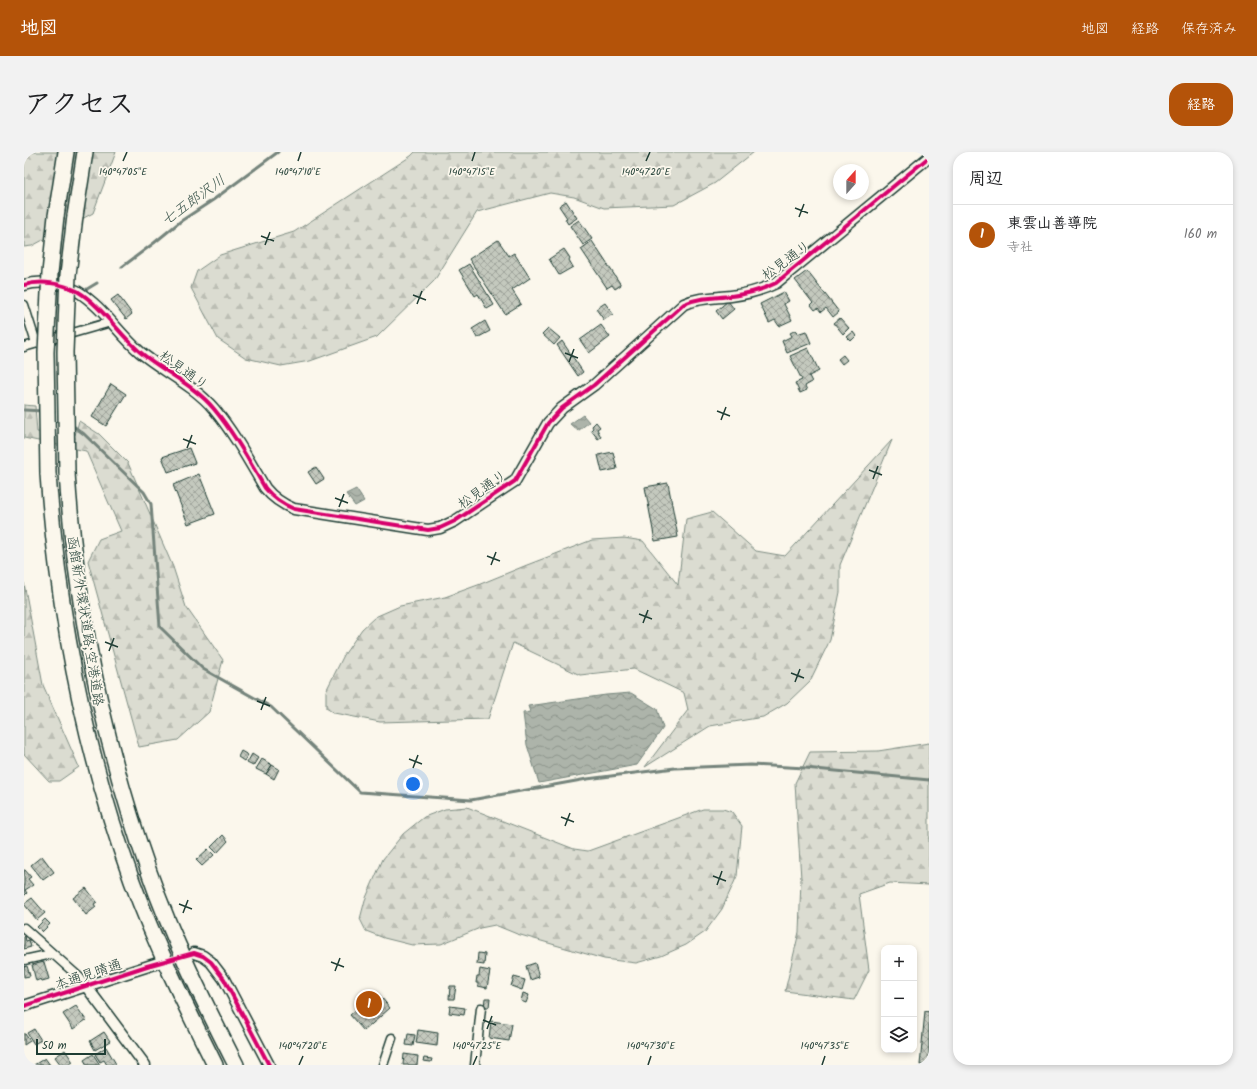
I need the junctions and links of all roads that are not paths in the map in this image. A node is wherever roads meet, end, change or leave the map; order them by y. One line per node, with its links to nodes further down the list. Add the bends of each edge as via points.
1 (66, 152): 19 (highway, 函館新外環状道路;空港道路, bridge, via 50,273 46,352 51,524 67,639 83,718 105,801 132,881 154,938)
2 (85, 152): 20 (highway, 函館新外環状道路;空港道路, bridge, via 68,275 65,352 67,473 75,571 102,715 124,796 149,873 199,992)
3 (929, 157): 6 (street, 松見通り, via 776,283 748,293 694,299 684,304 594,385 557,413 548,423 515,481 473,510 440,528 416,529 294,509 282,503 271,496 265,488 224,421 210,404 139,351)
4 (24, 285): 6 (street, 松見通り, via 47,283 76,291 95,305)
5 (24, 305): 7 (street)
6 (111, 322): 7 (street)
7 (36, 343): 8 (street)
8 (24, 347)
9 (24, 928): 11 (street)
10 (194, 953): 21 (street, via 211,962 224,979)
11 (52, 954): 12 (street); 14 (street)
12 (24, 960)
13 (158, 963): 14 (street, 本通見晴通)
14 (86, 986): 15 (street, 本通見晴通); 18 (street)
15 (24, 1006)
16 (480, 1008): 23 (street)
17 (392, 1038): 22 (street)
18 (144, 1065)
19 (215, 1065)
20 (236, 1065)
21 (269, 1065)
22 (383, 1065)
23 (475, 1065)

